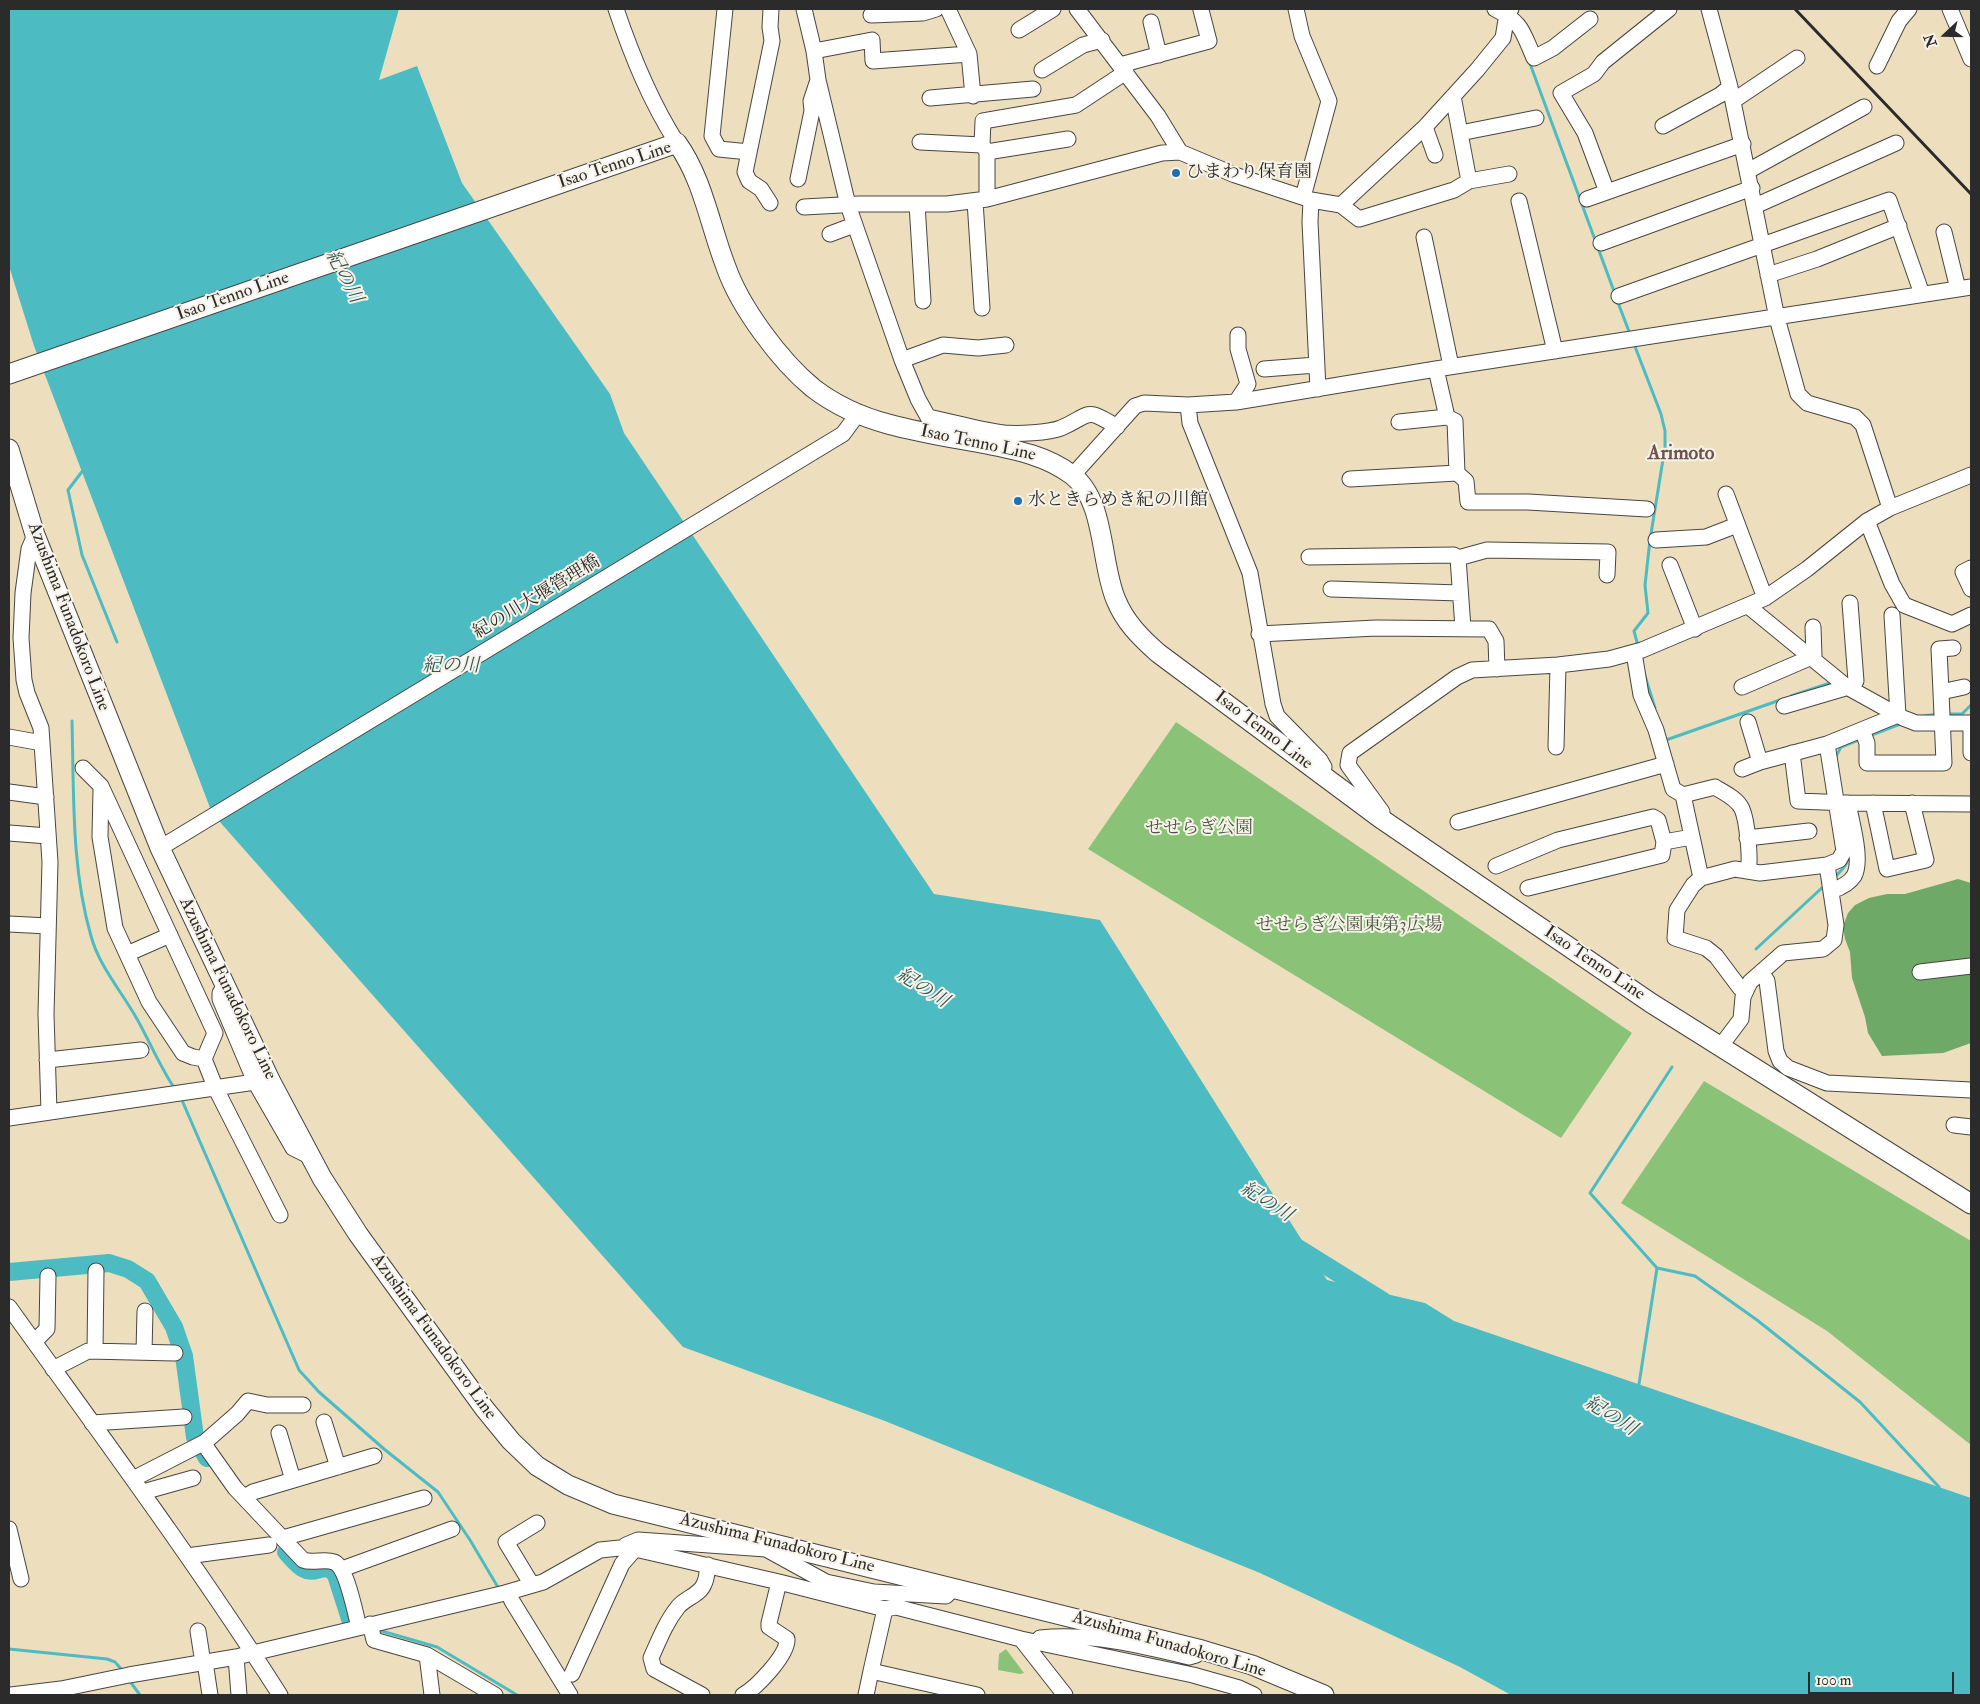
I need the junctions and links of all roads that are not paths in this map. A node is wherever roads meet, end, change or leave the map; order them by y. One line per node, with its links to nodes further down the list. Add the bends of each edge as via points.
1 (616, 9): 44 (street, via 627,44 653,103)
2 (725, 9): 48 (street, via 712,136 719,149)
3 (771, 9): 48 (street, via 772,41)
4 (804, 9): 23 (street)
5 (936, 9): 15 (street, via 923,13)
6 (948, 9): 24 (street)
7 (1054, 9): 20 (street)
8 (1077, 9): 22 (street)
9 (1296, 9): 57 (street, via 1302,36 1330,101)
10 (1668, 9): 56 (street, via 1602,62 1594,74 1561,93 1585,133)
11 (1709, 9): 33 (street)
12 (1909, 9): 17 (street)
13 (1950, 9): 27 (street)
14 (1201, 10): 25 (street, via 1209,41)
15 (871, 12): 21 (street)
16 (1508, 14): 18 (street, via 1534,58 1554,48); 35 (street, via 1503,38)
17 (1896, 15): 28 (street)
18 (1590, 19)
19 (1151, 22): 25 (street)
20 (1019, 30)
21 (872, 40): 23 (street); 24 (street, via 873,61)
22 (1102, 40): 29 (street); 30 (street, via 1083,45)
23 (814, 51): 31 (street)
24 (969, 54): 34 (street)
25 (1159, 55): 29 (street)
26 (1797, 58): 33 (street)
27 (1971, 59)
28 (1877, 66)
29 (1123, 69): 47 (street, via 1076,105 983,121); 49 (street)
30 (1042, 70)
31 (818, 80): 53 (street, via 811,101 812,111); 63 (street)
32 (1033, 90): 34 (street)
33 (1732, 94): 39 (street, via 1720,95); 46 (street)
34 (973, 96): 36 (street)
35 (1453, 96): 40 (street); 41 (street)
36 (930, 98)
37 (1864, 107): 51 (street)
38 (1536, 118): 41 (street)
39 (1663, 126)
40 (1425, 127): 50 (street); 64 (street)
41 (1460, 133): 54 (street)
42 (1068, 139): 47 (street)
43 (920, 142): 47 (street)
44 (677, 143): 89 (main road, Isao Tenno Line); 93 (main road, Isao Tenno Line, via 694,173 726,267 750,314 787,362 813,388)
45 (1896, 143): 65 (street)
46 (1742, 144): 51 (street); 56 (street)
47 (984, 148): 59 (street)
48 (749, 152): 61 (street, via 745,172 749,181 761,189)
49 (1180, 152): 57 (street, via 1236,175); 59 (street, via 1162,153)
50 (1434, 155)
51 (1748, 171): 55 (street)
52 (1509, 174): 54 (street)
53 (798, 179)
54 (1469, 181): 64 (street, via 1454,190 1359,219)
55 (1752, 188): 65 (street); 72 (street)
56 (1607, 192): 58 (street)
57 (1307, 198): 64 (street); 85 (street)
58 (1587, 199)
59 (981, 200): 62 (street); 79 (street)
60 (1519, 201): 83 (street)
61 (770, 203)
62 (917, 204): 63 (street); 78 (street)
63 (848, 205): 66 (street); 67 (street)
64 (1341, 205)
65 (1755, 206): 73 (street)
66 (804, 207)
67 (854, 225): 70 (street); 84 (street)
68 (1899, 226): 73 (street, via 1889,200); 74 (street); 76 (street)
69 (1944, 232): 75 (street)
70 (830, 234)
71 (1424, 237): 86 (street)
72 (1602, 243)
73 (1763, 246): 74 (street); 77 (street)
74 (1768, 275): 80 (street)
75 (1964, 288): 76 (street)
76 (1922, 294): 80 (street)
77 (1619, 296)
78 (922, 300)
79 (982, 308)
80 (1777, 318): 83 (street); 103 (street, via 1798,394 1807,403 1855,417 1863,425)
81 (1238, 335): 91 (street, via 1238,349 1248,384)
82 (1006, 345): 84 (street, via 978,348 943,345)
83 (1555, 351): 86 (street)
84 (902, 360): 96 (street, via 928,417 1004,433 1060,428 1085,415 1096,415)
85 (1316, 366): 87 (street); 90 (street)
86 (1451, 366): 88 (street)
87 (1264, 369)
88 (1436, 369): 90 (street); 94 (street)
89 (9, 374)
90 (1318, 389): 91 (street)
91 (1236, 402): 92 (street)
92 (1188, 405): 96 (street, via 1144,403 1135,406); 125 (street, via 1190,424 1250,573)
93 (857, 415): 99 (main road, Isao Tenno Line, via 1043,458); 169 (street, 紀の川大堰管理橋, via 843,434)
94 (1447, 417): 95 (street); 98 (street, via 1455,421)
95 (1399, 422)
96 (1116, 427): 99 (street)
97 (9, 448): 107 (main road, Azushima Funadokoro Line)
98 (1456, 473): 101 (street); 104 (street, via 1466,481 1468,502)
99 (1073, 475): 161 (main road, Isao Tenno Line, via 1092,505 1108,579 1116,600 1139,636)
100 (1971, 475): 103 (street)
101 (1350, 478)
102 (1726, 494): 106 (street)
103 (1890, 508): 105 (street)
104 (1647, 509)
105 (1867, 520): 117 (street); 121 (street, via 1892,584 1904,604 1952,624)
106 (1737, 525): 108 (street, via 1706,537); 117 (street)
107 (35, 535): 126 (street, via 29,549); 169 (main road, Azushima Funadokoro Line)
108 (1656, 540)
109 (1309, 557): 110 (street, via 1454,555)
110 (1458, 558): 113 (street, via 1487,550 1608,552); 116 (street)
111 (1670, 565): 124 (street)
112 (1971, 568): 114 (street, via 1963,572)
113 (1607, 574)
114 (1971, 588)
115 (1331, 589): 116 (street)
116 (1460, 592): 123 (street)
117 (1765, 598): 119 (street)
118 (1850, 603): 132 (street)
119 (1748, 606): 124 (street); 129 (street)
120 (1892, 615): 137 (street)
121 (1971, 615)
122 (1813, 627): 129 (street, via 1814,656)
123 (1463, 628): 125 (street, via 1376,628); 131 (street, via 1489,629 1496,641)
124 (1695, 629): 128 (street)
125 (1260, 634): 150 (street, via 1277,716)
126 (15, 640): 143 (street, via 24,680 41,728)
127 (1953, 648): 135 (street, via 1939,649)
128 (1637, 652): 130 (street); 149 (street, via 1641,695)
129 (1810, 659): 132 (street); 133 (street)
130 (1558, 665): 131 (street); 145 (street)
131 (1497, 669): 161 (street, via 1472,670 1457,677 1350,753 1348,765 1382,812)
132 (1847, 684): 136 (street); 137 (street)
133 (1742, 687)
134 (1964, 687): 135 (street)
135 (1940, 692): 138 (street)
136 (1784, 706)
137 (1903, 714): 138 (street); 141 (street)
138 (1942, 717): 140 (street); 141 (street, via 1944,763 1867,763)
139 (1748, 722): 148 (street)
140 (1971, 724): 147 (street)
141 (1864, 736): 144 (street)
142 (9, 738): 143 (street)
143 (42, 742): 156 (street)
144 (1827, 744): 146 (street); 157 (street)
145 (1556, 748)
146 (1792, 753): 148 (street); 157 (street, via 1798,802)
147 (1971, 753)
148 (1760, 762): 152 (street)
149 (1666, 764): 155 (street, via 1673,790); 162 (street)
150 (1324, 767)
151 (83, 768): 153 (street)
152 (1742, 769)
153 (101, 786): 178 (street); 179 (street, via 100,837 115,928)
154 (9, 792): 156 (street)
155 (1683, 796): 166 (street); 167 (street, via 1714,787 1732,796 1742,808)
156 (46, 797): 165 (street)
157 (1842, 803): 158 (street); 171 (street, via 1844,851); 175 (street, via 1858,861 1854,876 1846,884)
158 (1873, 803): 159 (street); 159 (street, via 1887,869 1926,860)
159 (1912, 804): 160 (street)
160 (1971, 804)
161 (1380, 818): 185 (main road, Isao Tenno Line)
162 (1458, 822)
163 (1809, 831): 167 (street)
164 (9, 833): 165 (street)
165 (48, 836): 177 (street)
166 (1692, 836): 168 (street); 173 (street)
167 (1747, 838): 172 (street)
168 (1664, 842): 170 (street, via 1658,820 1653,817 1558,840); 174 (street, via 1662,855)
169 (166, 845): 183 (main road, Azushima Funadokoro Line)
170 (1496, 866)
171 (1828, 869): 172 (street); 175 (street)
172 (1748, 871): 173 (street, via 1735,869)
173 (1701, 878): 184 (street, via 1677,910 1675,938 1706,948)
174 (1528, 888)
175 (1831, 889): 181 (street, via 1836,925 1834,940 1823,949 1783,952)
176 (9, 924): 177 (street)
177 (48, 926): 188 (street)
178 (170, 935): 179 (street); 187 (street, via 215,1033)
179 (127, 954): 187 (street, via 149,1002 183,1053)
180 (1971, 966): 182 (street)
181 (1761, 972): 184 (street); 191 (street, via 1767,981 1776,1051 1780,1062 1788,1068 1827,1082)
182 (1920, 972)
183 (226, 986): 189 (street, via 220,993 220,999); 196 (main road, Azushima Funadokoro Line)
184 (1745, 992): 185 (street, via 1741,1019)
185 (1720, 1047): 197 (main road, Isao Tenno Line)
186 (141, 1050): 188 (street)
187 (204, 1059): 190 (street)
188 (47, 1060): 192 (street)
189 (256, 1082): 190 (street); 196 (street, via 293,1148)
190 (216, 1089): 192 (street); 198 (street)
191 (1971, 1090)
192 (49, 1112): 193 (street)
193 (9, 1118)
194 (1954, 1125): 195 (street)
195 (1971, 1127)
196 (311, 1157): 226 (main road, Azushima Funadokoro Line, via 358,1234 484,1408 537,1466 568,1485 612,1504)
197 (1971, 1204)
198 (280, 1215)
199 (96, 1271): 204 (street)
200 (48, 1276): 203 (street, via 47,1329)
201 (9, 1307): 203 (street)
202 (145, 1311): 205 (street)
203 (34, 1342): 207 (street)
204 (95, 1351): 205 (street); 207 (street, via 88,1351)
205 (144, 1352): 206 (street)
206 (175, 1353)
207 (53, 1369): 211 (street)
208 (303, 1405): 213 (street, via 267,1405 248,1401)
209 (184, 1417): 211 (street)
210 (324, 1422): 215 (street)
211 (92, 1423): 217 (street)
212 (279, 1433): 218 (street)
213 (200, 1445): 217 (street); 220 (street, via 206,1447)
214 (374, 1456): 215 (street)
215 (338, 1467): 218 (street)
216 (193, 1478): 219 (street)
217 (133, 1479): 219 (street)
218 (293, 1480): 220 (street)
219 (143, 1492): 229 (street)
220 (244, 1497): 225 (street)
221 (424, 1498): 225 (street)
222 (537, 1524): 235 (street, via 506,1542)
223 (452, 1529): 232 (street)
224 (9, 1535): 233 (street)
225 (276, 1542): 229 (street); 232 (street, via 303,1560 333,1562)
226 (767, 1545): 227 (street, via 638,1540); 236 (street); 237 (main road, Azushima Funadokoro Line)
227 (628, 1548): 228 (street); 230 (street); 231 (street)
228 (600, 1550): 230 (street); 235 (street)
229 (187, 1556): 244 (street)
230 (622, 1564): 249 (street)
231 (708, 1566): 234 (street); 260 (street, via 700,1591 678,1607 651,1658 654,1669)
232 (342, 1569): 240 (street)
233 (21, 1579)
234 (779, 1582): 236 (street); 261 (street, via 769,1623 771,1630 787,1639 786,1648 778,1662)
235 (532, 1586): 238 (street)
236 (824, 1587): 237 (street, via 946,1596); 239 (street)
237 (954, 1588): 243 (main road, Azushima Funadokoro Line)
238 (503, 1593): 240 (street); 259 (street, via 512,1601)
239 (885, 1609): 242 (street, via 896,1608); 248 (street)
240 (365, 1626): 244 (street); 245 (street, via 374,1640)
241 (198, 1631): 247 (street)
242 (1021, 1639): 243 (street, via 1066,1636 1132,1644 1189,1657); 264 (street); 265 (street, via 1193,1676)
243 (1202, 1650): 252 (main road, Azushima Funadokoro Line, via 1252,1665)
244 (253, 1653): 246 (street); 256 (street)
245 (427, 1655): 251 (street); 257 (street)
246 (236, 1657): 247 (street); 255 (street)
247 (204, 1662): 250 (street, via 125,1676); 254 (street)
248 (872, 1671): 262 (street); 263 (street)
249 (572, 1674)
250 (106, 1688): 253 (street)
251 (482, 1691): 258 (street)
252 (1313, 1693)
253 (12, 1695)
254 (210, 1695)
255 (239, 1695)
256 (280, 1695)
257 (432, 1695)
258 (495, 1695)
259 (570, 1695)
260 (702, 1695)
261 (743, 1695)
262 (866, 1695)
263 (977, 1695)
264 (1064, 1695)
265 (1254, 1695)

